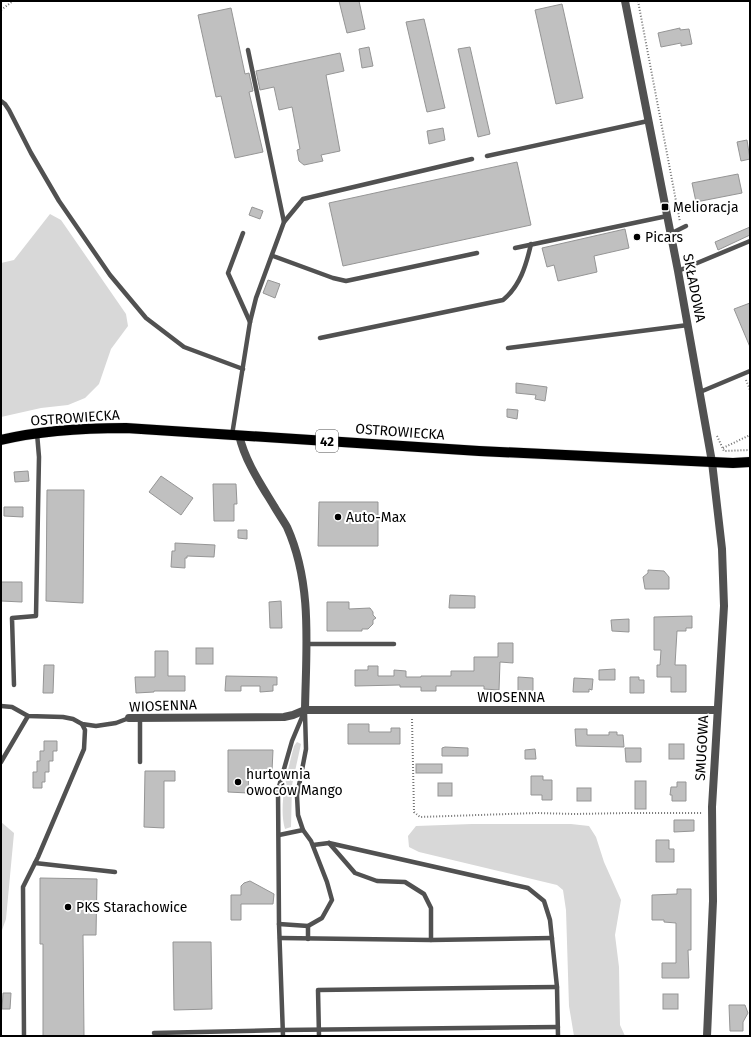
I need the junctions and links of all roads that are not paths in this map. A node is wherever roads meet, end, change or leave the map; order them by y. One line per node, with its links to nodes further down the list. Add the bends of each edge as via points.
1 (625, 1): 4 (street, SKŁADOWA)
2 (248, 50): 8 (lane)
3 (1, 101): 22 (lane, via 6,104 59,201 110,275 146,318 184,347)
4 (648, 121): 5 (lane); 7 (street, SKŁADOWA)
5 (487, 156)
6 (472, 159): 8 (lane, via 303,199)
7 (667, 216): 11 (street, SKŁADOWA); 13 (lane)
8 (284, 222): 16 (lane)
9 (686, 226): 11 (lane)
10 (243, 233): 18 (lane, via 228,273)
11 (670, 234): 17 (street, SKŁADOWA)
12 (750, 241): 17 (lane)
13 (531, 244): 14 (lane); 20 (lane, via 525,268 514,290 503,300)
14 (515, 248)
15 (477, 254): 16 (lane, via 346,281)
16 (272, 256): 18 (lane)
17 (678, 271): 19 (street, SKŁADOWA)
18 (250, 322): 22 (lane)
19 (688, 325): 21 (lane); 24 (street, SKŁADOWA)
20 (320, 338)
21 (508, 348)
22 (243, 370): 26 (lane)
23 (750, 371): 24 (lane)
24 (700, 392): 28 (street, SKŁADOWA)
25 (37, 433): 26 (main road, OSTROWIECKA / 42, via 87,428 126,428); 27 (main road, OSTROWIECKA / 42); 32 (lane, via 39,457 36,616 12,618)
26 (235, 435): 28 (main road, OSTROWIECKA / 42, via 479,451); 30 (street, via 250,466 286,526 296,553 306,607)
27 (1, 440)
28 (712, 462): 29 (main road, OSTROWIECKA / 42); 35 (street, SMUGOWA, via 722,549 724,606)
29 (750, 462)
30 (306, 644): 31 (lane); 34 (street)
31 (394, 644)
32 (14, 685)
33 (1, 706): 36 (lane, WIOSENNA, via 12,707)
34 (305, 710): 35 (street, WIOSENNA); 38 (street, WIOSENNA, via 284,717); 42 (lane, via 306,749 297,796 298,815); 43 (lane, via 292,741 278,790)
35 (717, 710): 63 (street, SMUGOWA)
36 (28, 716): 39 (lane, WIOSENNA, via 63,717); 40 (lane)
37 (129, 718): 38 (street, WIOSENNA); 39 (lane, WIOSENNA, via 96,726)
38 (140, 718): 41 (lane)
39 (82, 724): 46 (lane, via 85,730 84,749)
40 (1, 762)
41 (140, 762)
42 (303, 830): 43 (lane); 45 (lane)
43 (279, 835): 48 (lane)
44 (328, 843): 45 (lane); 52 (lane, via 528,888 544,901); 53 (lane, via 355,873 377,880 405,882 424,894 431,908)
45 (313, 845): 49 (lane, via 332,900 322,918)
46 (35, 863): 47 (lane); 59 (lane, via 23,887)
47 (115, 872)
48 (279, 924): 49 (lane); 50 (lane)
49 (308, 926): 51 (lane)
50 (280, 938): 51 (lane); 56 (lane)
51 (308, 938): 53 (lane)
52 (552, 938): 53 (lane); 54 (lane)
53 (431, 940)
54 (557, 987): 55 (lane); 57 (lane, via 318,990)
55 (558, 1027): 57 (lane); 62 (lane)
56 (283, 1030): 57 (lane); 58 (lane); 60 (lane)
57 (319, 1030): 61 (lane)
58 (154, 1033)
59 (24, 1036)
60 (283, 1036)
61 (319, 1036)
62 (558, 1036)
63 (707, 1036)

